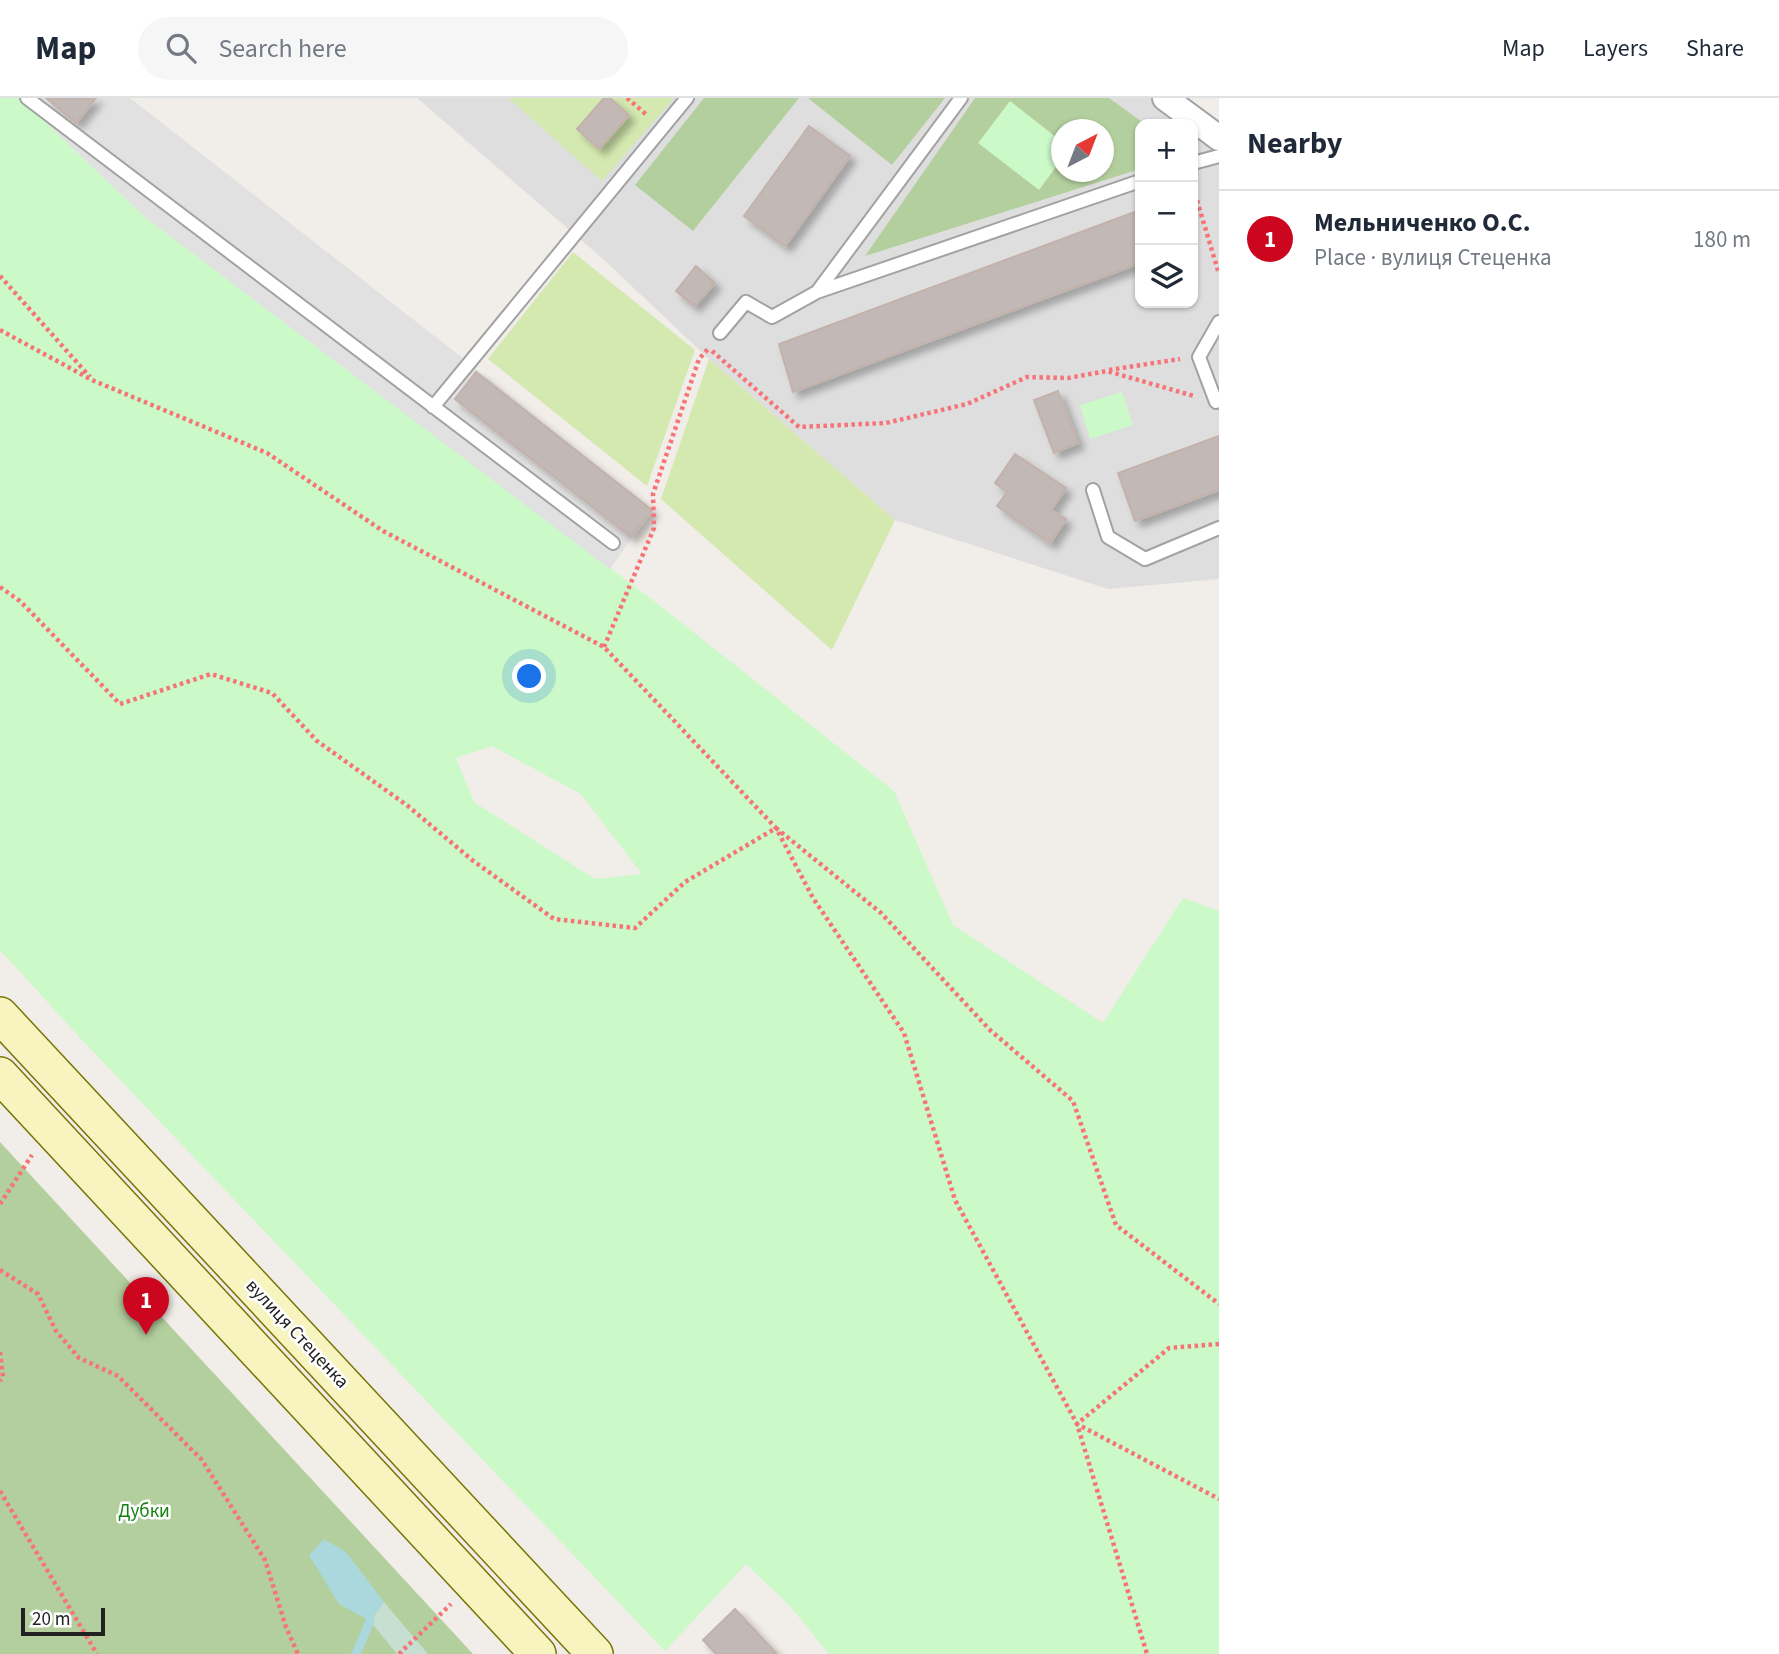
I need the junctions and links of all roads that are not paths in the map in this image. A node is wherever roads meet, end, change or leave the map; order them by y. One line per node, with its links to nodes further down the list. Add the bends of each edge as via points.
1 (27, 98): 13 (lane)
2 (687, 98): 13 (lane)
3 (961, 98): 9 (lane)
4 (1165, 98): 5 (street)
5 (1219, 138)
6 (1219, 156): 7 (lane)
7 (1198, 162)
8 (1137, 182): 9 (lane)
9 (817, 292): 11 (lane, via 772,317 746,302)
10 (1219, 322): 12 (lane, via 1199,357)
11 (720, 333)
12 (1216, 402)
13 (433, 407): 16 (lane)
14 (1093, 490): 15 (lane, via 1108,537 1145,559)
15 (1219, 528)
16 (612, 543)
17 (0, 1014): 20 (main road, вулиця Стеценка)
18 (0, 1075): 19 (main road)
19 (538, 1654)
20 (595, 1654)

